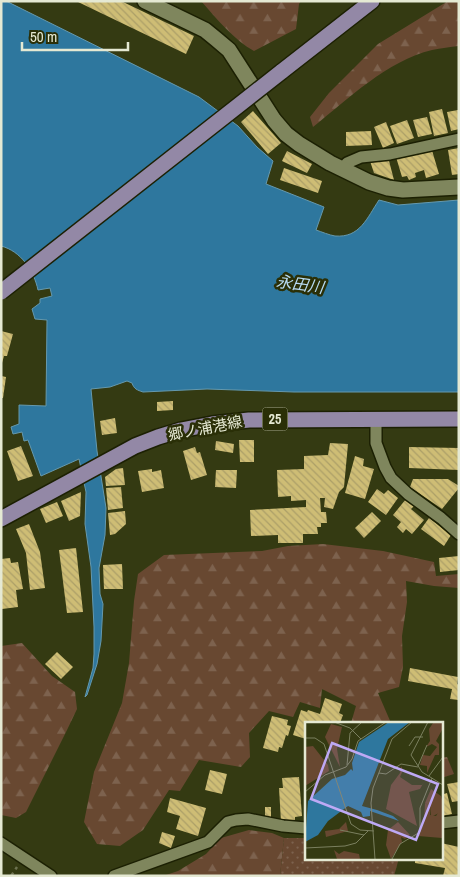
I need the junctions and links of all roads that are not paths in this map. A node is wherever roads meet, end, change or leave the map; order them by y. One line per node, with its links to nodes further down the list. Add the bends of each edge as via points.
1 (146, 1): 4 (street, via 204,30 229,50 286,134)
2 (372, 1): 6 (main road, bridge)
3 (459, 139): 4 (street, via 362,158 347,163)
4 (344, 170): 5 (street, via 388,188)
5 (459, 187)
6 (1, 292)
7 (376, 419): 8 (main road, 郷ノ浦港線 / 25); 9 (main road, 郷ノ浦港線 / 25, via 248,420 181,430 135,446); 10 (street, via 376,443 392,478)
8 (459, 419)
9 (1, 519)
10 (459, 534)
11 (459, 821): 12 (street)
12 (442, 823)
13 (305, 828): 16 (street, via 248,819 228,822 208,842)
14 (1, 843): 15 (street)
15 (51, 876)
16 (114, 876)

